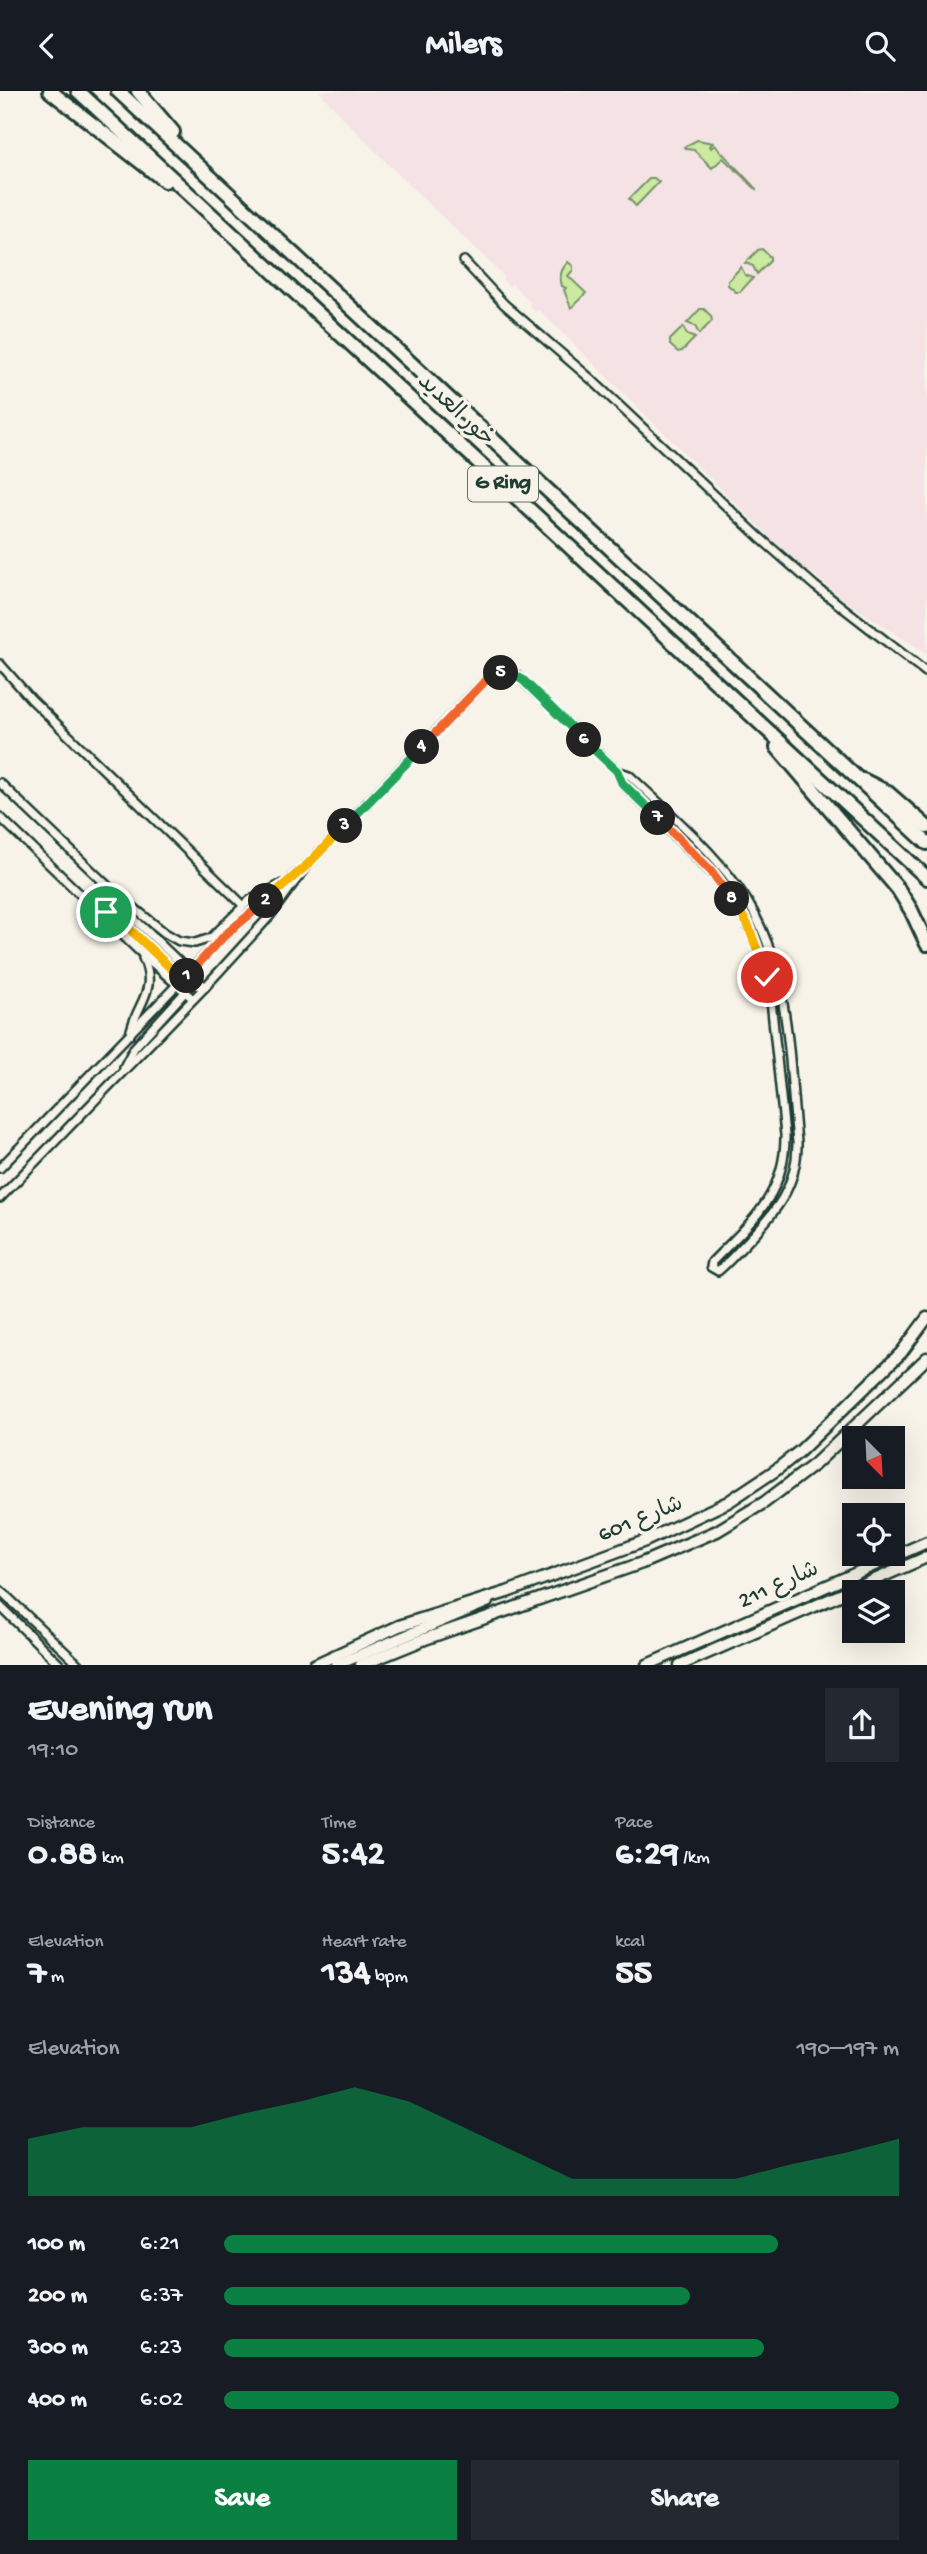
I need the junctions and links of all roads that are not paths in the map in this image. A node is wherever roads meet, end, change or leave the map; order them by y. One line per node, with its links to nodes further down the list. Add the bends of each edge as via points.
1 (50, 91): 6 (highway)
2 (78, 91): 6 (highway, خور العديد / G Ring)
3 (118, 91): 5 (highway, خور العديد / G Ring)
4 (138, 91): 5 (highway)
5 (205, 170): 12 (highway, خور العديد / G Ring)
6 (211, 215): 10 (highway, خور العديد / G Ring)
7 (464, 261): 9 (street, via 528,327 592,380 759,537)
8 (0, 664): 21 (street)
9 (927, 673)
10 (754, 716): 18 (highway, خور العديد / G Ring); 23 (highway, via 898,889)
11 (617, 771): 11 (street, via 622,783 723,885 748,925 767,977 784,1161 764,1207 712,1262 712,1269 718,1271 773,1215 795,1169 797,1142 779,979 763,932 729,875 629,775); 17 (street, via 523,680 506,673 494,675)
12 (856, 778): 15 (highway, via 887,792); 16 (highway, خور العديد / G Ring)
13 (0, 783): 20 (street)
14 (0, 817): 22 (street)
15 (927, 827)
16 (927, 843)
17 (307, 865): 19 (street); 28 (street, via 270,917)
18 (927, 878)
19 (286, 883): 21 (street); 25 (street, via 230,930)
20 (113, 891): 21 (street, via 165,933 187,943 217,934); 25 (street, via 126,911)
21 (243, 905)
22 (94, 909): 24 (street); 26 (street, via 119,919)
23 (927, 944)
24 (139, 951): 26 (street); 31 (street, via 149,986)
25 (190, 972): 26 (street); 27 (street); 28 (street)
26 (180, 983): 27 (street); 29 (street); 31 (street)
27 (191, 985): 28 (street); 29 (street)
28 (205, 987): 30 (street)
29 (185, 993): 30 (street); 32 (street, via 134,1048)
30 (193, 999): 32 (street)
31 (130, 1035): 33 (street)
32 (123, 1071): 34 (street)
33 (0, 1168)
34 (0, 1198)
35 (927, 1318): 40 (main road, شارع 601, via 901,1353 825,1428 751,1488 645,1541)
36 (927, 1358): 46 (main road, شارع 601, via 789,1484 707,1536)
37 (927, 1542): 47 (main road, شارع 211)
38 (927, 1557): 48 (main road, شارع 211)
39 (0, 1590): 43 (street)
40 (507, 1592): 44 (main road, شارع 601, via 399,1626); 45 (main road)
41 (0, 1606): 42 (street)
42 (60, 1665)
43 (79, 1665)
44 (314, 1665)
45 (336, 1665)
46 (361, 1665)
47 (647, 1665)
48 (680, 1665)

